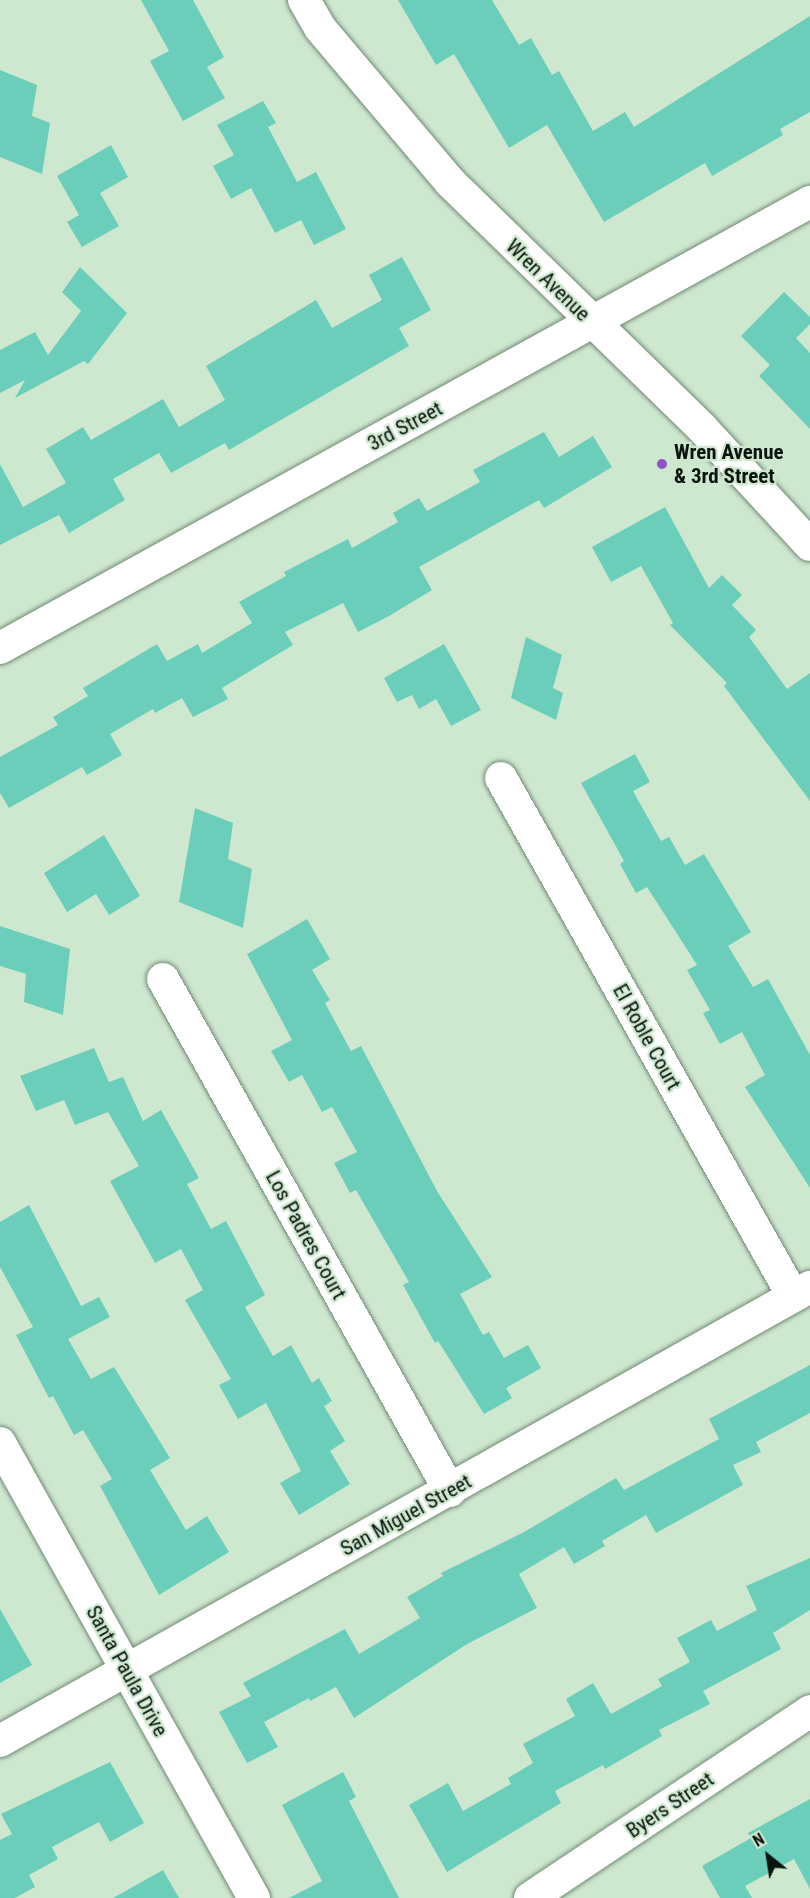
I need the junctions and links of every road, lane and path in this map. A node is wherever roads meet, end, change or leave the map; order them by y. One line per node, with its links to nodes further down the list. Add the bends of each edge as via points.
1 (306, 1): 3 (street, Wren Avenue, via 320,28 410,138)
2 (810, 202): 3 (street, 3rd Street)
3 (594, 324): 4 (street, Wren Avenue, via 702,428); 5 (street, 3rd Street)
4 (810, 545)
5 (0, 648)
6 (501, 778): 8 (street, El Roble Court)
7 (163, 979): 10 (street, Los Padres Court)
8 (802, 1291): 10 (street, San Miguel Street)
9 (0, 1443): 11 (street, Santa Paula Drive)
10 (450, 1491): 11 (street, San Miguel Street)
11 (127, 1670): 13 (street, San Miguel Street); 14 (street, Santa Paula Drive)
12 (810, 1711): 15 (street, Byers Street)
13 (0, 1741)
14 (254, 1898)
15 (530, 1898)

